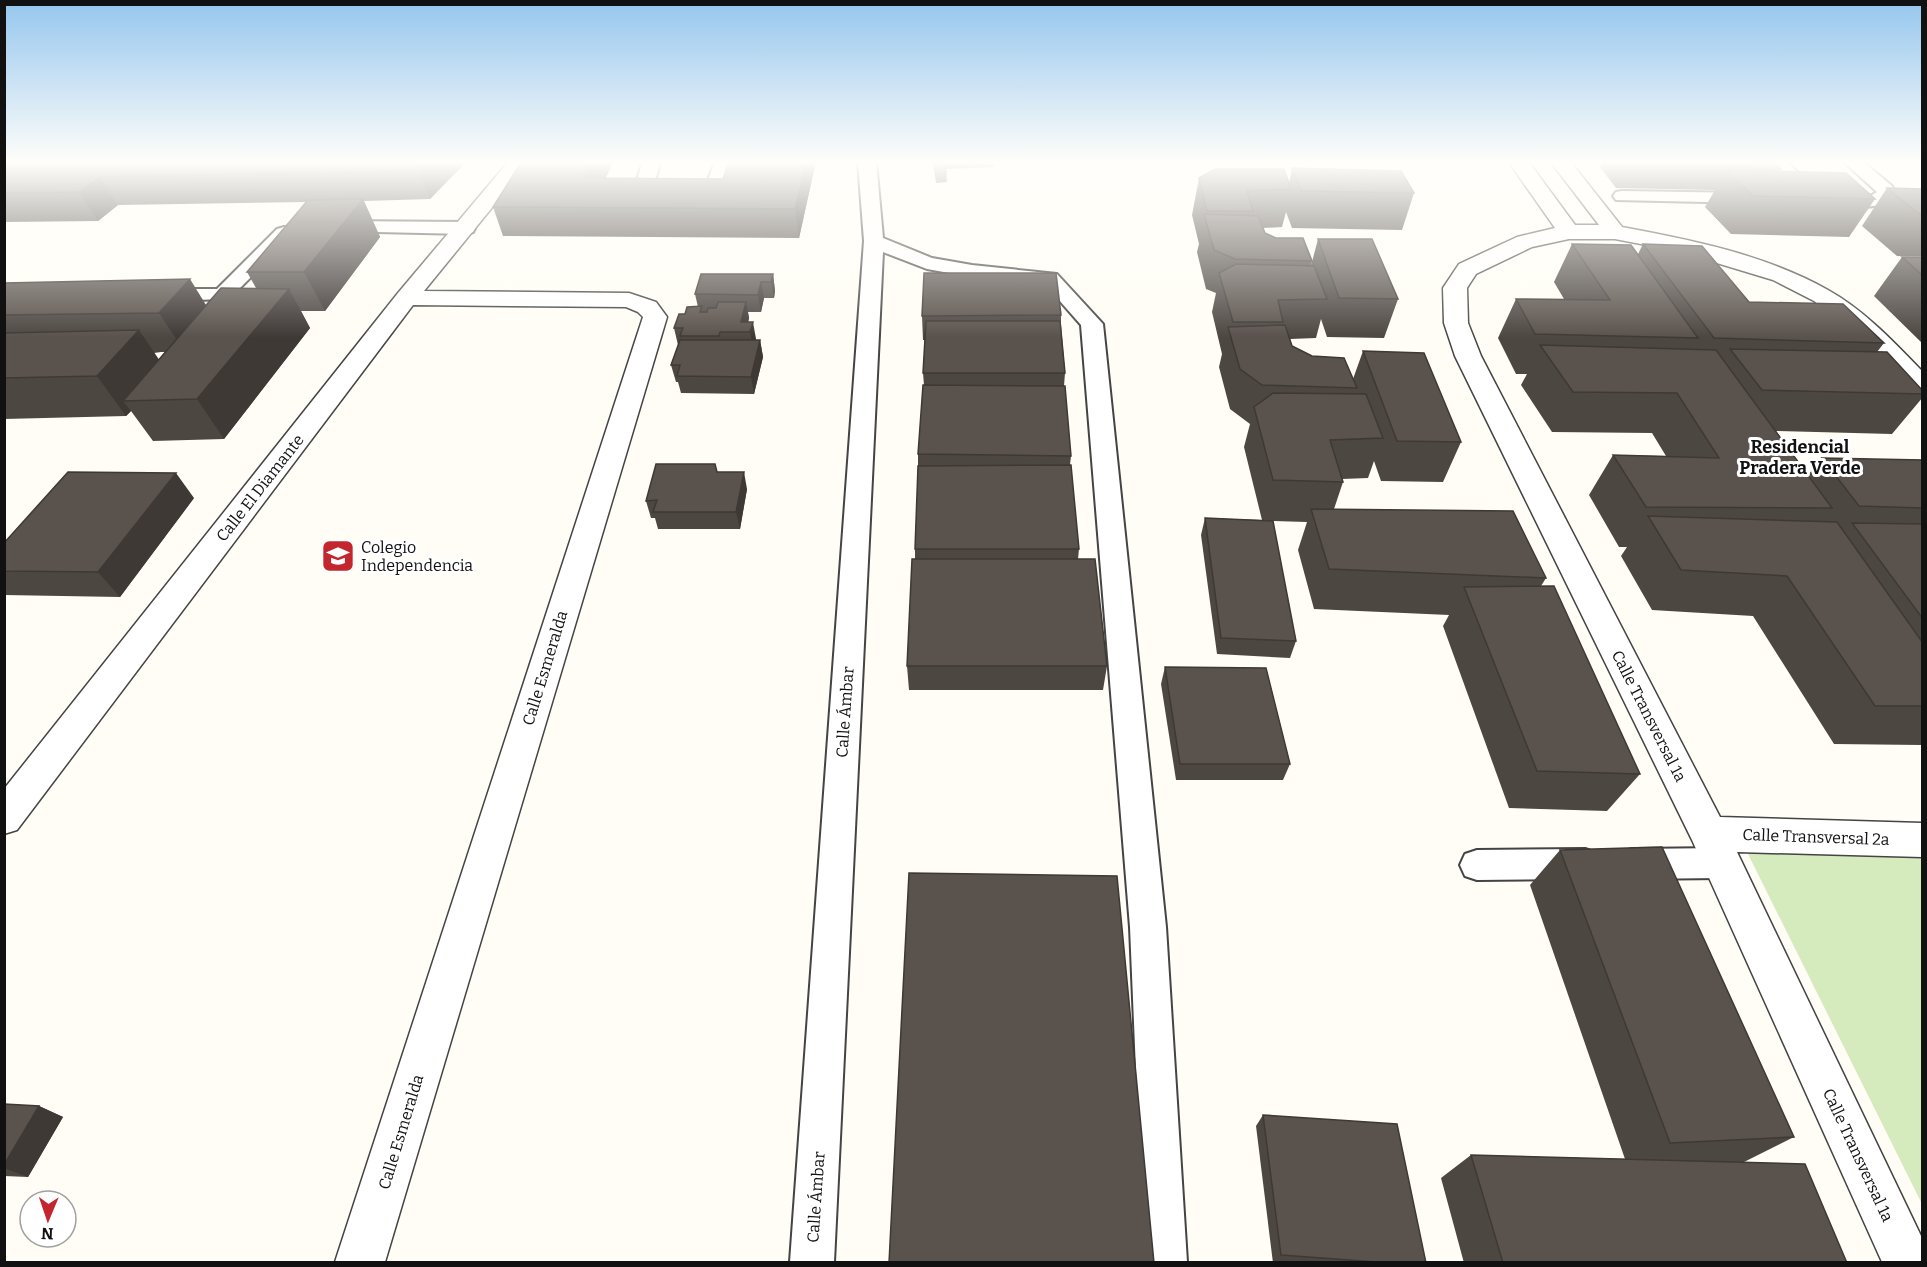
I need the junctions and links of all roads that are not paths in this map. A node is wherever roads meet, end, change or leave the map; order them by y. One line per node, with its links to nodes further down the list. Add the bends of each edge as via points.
1 (472, 220): 7 (street, Calle El Diamante)
2 (872, 220): 10 (lane, Calle Ámbar)
3 (1560, 220): 8 (street)
4 (1606, 220): 9 (street)
5 (302, 227): 11 (lane, via 290,227 222,295)
6 (326, 227): 7 (lane)
7 (466, 228): 12 (street, Calle El Diamante)
8 (1569, 232): 9 (street, Calle Transversal 1a); 16 (street, Calle Transversal 1a, via 1525,242 1467,269 1455,288 1456,323 1478,376)
9 (1615, 232): 13 (street, Calle Transversal 1a, via 1681,245 1781,275 1822,296 1871,334)
10 (874, 241): 19 (lane, Calle Ámbar); 20 (lane, via 927,262 972,271 1050,278 1092,324 1148,927)
11 (140, 295)
12 (406, 298): 14 (street, Calle El Diamante); 18 (street, Calle Esmeralda, via 629,300 647,307 655,317)
13 (1923, 385)
14 (4, 819)
15 (1923, 840): 16 (street, Calle Transversal 2a)
16 (1716, 848): 17 (lane); 21 (street, Calle Transversal 1a)
17 (1477, 865)
18 (360, 1263)
19 (812, 1263)
20 (1166, 1263)
21 (1908, 1263)

